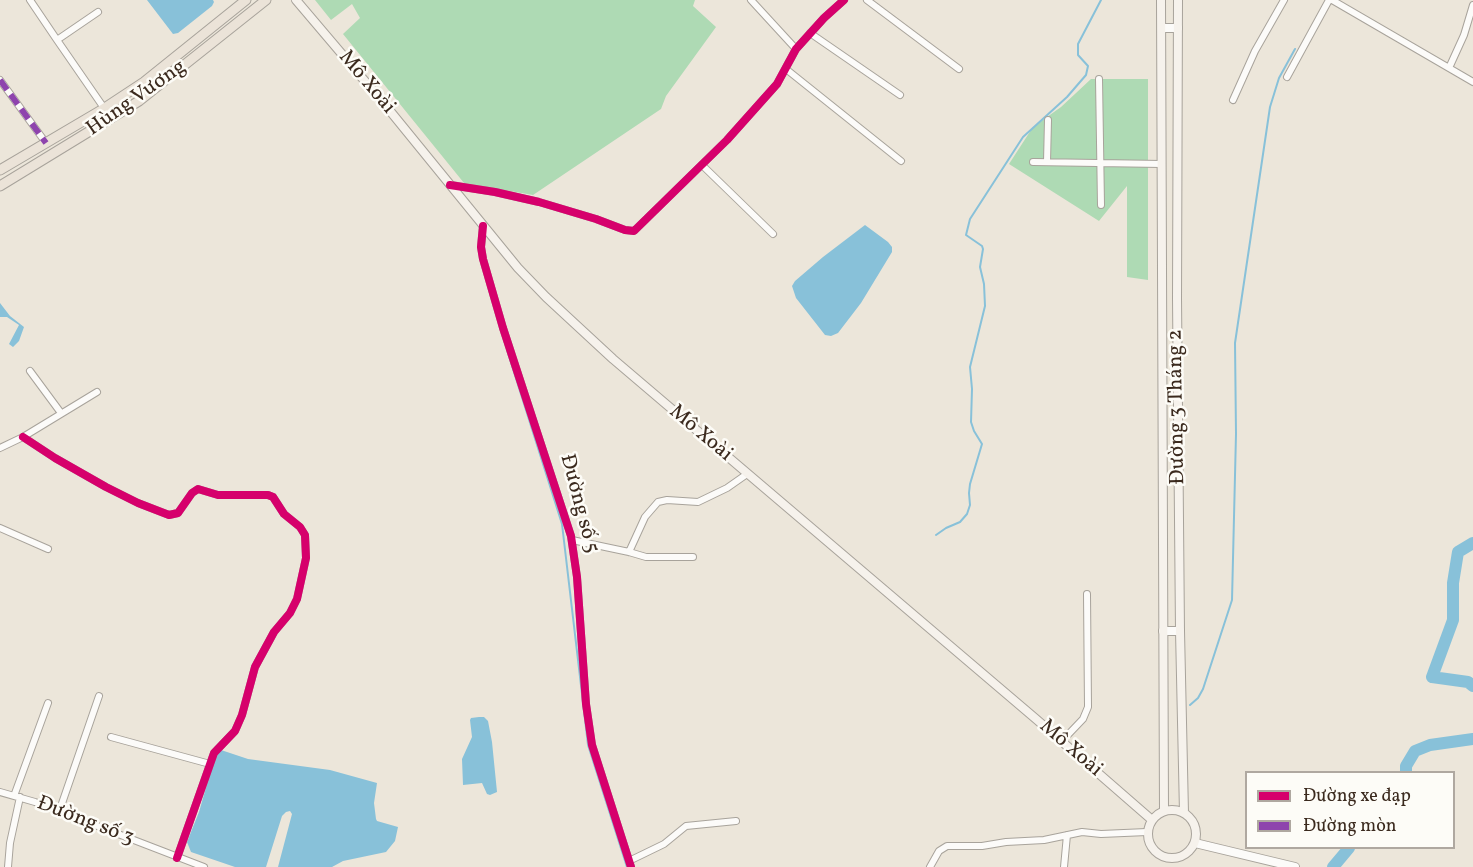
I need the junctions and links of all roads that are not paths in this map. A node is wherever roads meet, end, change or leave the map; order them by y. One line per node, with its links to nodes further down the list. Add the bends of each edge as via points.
1 (30, 0): 17 (street)
2 (246, 0): 28 (main road, Hùng Vương, via 144,82)
3 (266, 0): 39 (main road, Hùng Vương, via 139,101)
4 (296, 0): 38 (main road, Mô Xoài)
5 (751, 0): 18 (street)
6 (844, 0): 16 (street)
7 (867, 0): 21 (street)
8 (1161, 0): 14 (main road, Đường 3 Tháng 2)
9 (1178, 0): 15 (main road, Đường 3 Tháng 2)
10 (1284, 0): 27 (street)
11 (1330, 0): 19 (street); 22 (street)
12 (1473, 5): 19 (street)
13 (98, 12): 17 (street)
14 (1162, 28): 15 (street); 35 (main road, Đường 3 Tháng 2)
15 (1178, 28): 44 (main road, Đường 3 Tháng 2)
16 (810, 33): 18 (street); 26 (street)
17 (57, 40): 28 (street)
18 (796, 49): 20 (street)
19 (1449, 68): 25 (street)
20 (786, 69): 31 (street); 36 (street, via 772,90)
21 (959, 69)
22 (1287, 77)
23 (1099, 79): 34 (street)
24 (0, 80): 30 (street)
25 (1473, 82)
26 (900, 95)
27 (1233, 100)
28 (104, 108): 30 (main road, Hùng Vương)
29 (1048, 120): 33 (street)
30 (46, 143): 37 (main road, Hùng Vương)
31 (901, 162)
32 (1033, 162): 33 (street)
33 (1047, 162): 34 (street)
34 (1100, 163): 35 (street); 40 (street)
35 (1162, 164): 43 (main road, Đường 3 Tháng 2)
36 (702, 165): 38 (street, via 637,229 630,231 539,202); 42 (street)
37 (0, 170)
38 (450, 185): 41 (main road, Mô Xoài)
39 (0, 186)
40 (1101, 205)
41 (483, 226): 50 (main road, Mô Xoài, via 554,305); 52 (street, Đường số 5, via 482,255)
42 (773, 234)
43 (1162, 297): 44 (street); 57 (main road, Đường 3 Tháng 2)
44 (1177, 298): 58 (main road, Đường 3 Tháng 2)
45 (30, 371): 47 (street)
46 (97, 392): 47 (street)
47 (61, 413): 48 (street)
48 (23, 437): 49 (street); 63 (street, via 106,487 169,515 178,513 198,489 218,495 268,495 303,530 306,558 297,599 260,657 235,731 217,749)
49 (0, 448)
50 (747, 474): 54 (street, via 698,502 658,502 645,517); 62 (main road, Mô Xoài)
51 (0, 528): 53 (street)
52 (572, 540): 54 (street); 77 (street, Đường số 5, via 592,745)
53 (48, 549)
54 (629, 552): 55 (street, via 646,557)
55 (693, 557)
56 (1087, 594): 62 (street, via 1088,707 1083,719)
57 (1163, 631): 58 (street); 66 (main road, Đường 3 Tháng 2)
58 (1180, 631): 68 (main road, Đường 3 Tháng 2)
59 (99, 696): 67 (street)
60 (48, 703): 65 (street)
61 (111, 737): 63 (street)
62 (1062, 741): 69 (main road, Mô Xoài)
63 (210, 764): 75 (street)
64 (0, 792): 65 (street, Đường số 3)
65 (17, 796): 67 (street, Đường số 3); 78 (street)
66 (1164, 811): 68 (main road); 69 (main road)
67 (59, 812): 75 (street, Đường số 3)
68 (1184, 813): 73 (main road, via 1194,825)
69 (1152, 820): 71 (main road)
70 (736, 821): 77 (street, via 686,826)
71 (1147, 832): 72 (street, via 1082,831); 74 (main road, via 1151,846)
72 (1067, 835): 80 (street, via 982,846 947,846 939,851); 81 (street)
73 (1195, 843): 76 (main road); 83 (street)
74 (1163, 857): 76 (main road); 82 (main road)
75 (177, 858): 79 (street, Đường số 3)
76 (1178, 862)
77 (630, 864)
78 (8, 867)
79 (204, 867)
80 (930, 867)
81 (1064, 867)
82 (1164, 867)
83 (1295, 867)

